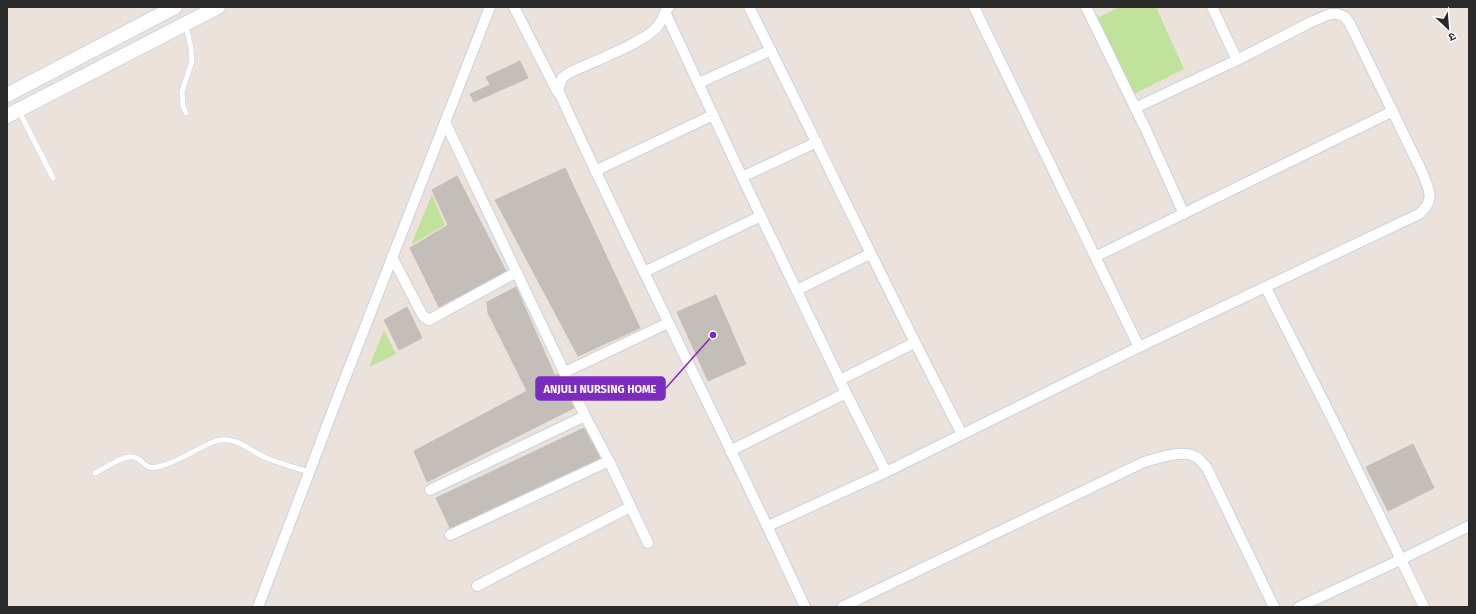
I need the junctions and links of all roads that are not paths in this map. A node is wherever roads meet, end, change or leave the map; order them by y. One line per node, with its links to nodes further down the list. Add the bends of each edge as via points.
1 (175, 7): 14 (street)
2 (218, 7): 10 (street)
3 (490, 7): 21 (street)
4 (514, 7): 20 (street)
5 (748, 7): 11 (street)
6 (974, 7): 29 (street)
7 (1086, 7): 15 (street)
8 (1212, 7): 12 (street)
9 (667, 10): 13 (street); 20 (street, via 658,26 649,33 562,78 558,90)
10 (185, 23): 17 (street); 18 (lane, via 192,61 182,92)
11 (771, 50): 13 (street); 22 (street)
12 (1237, 60): 15 (street); 16 (street, via 1311,22 1330,14 1338,14 1345,17 1350,24)
13 (699, 84): 19 (street)
14 (7, 96)
15 (1135, 108): 26 (street)
16 (1393, 111): 26 (street); 33 (street, via 1428,188 1428,206 1419,214)
17 (13, 113): 25 (lane)
18 (186, 113)
19 (713, 115): 23 (street); 24 (street)
20 (570, 116): 23 (street)
21 (445, 122): 30 (street); 31 (street)
22 (817, 142): 24 (street); 28 (street)
23 (595, 171): 32 (street)
24 (742, 177): 27 (street)
25 (53, 178)
26 (1184, 214): 29 (street)
27 (761, 216): 32 (street); 34 (street)
28 (870, 254): 34 (street); 36 (street)
29 (1095, 257): 37 (street)
30 (392, 258): 31 (street, via 423,316 429,320); 45 (street)
31 (517, 272): 38 (street)
32 (644, 272): 35 (street)
33 (1266, 288): 37 (street); 54 (street)
34 (797, 290): 39 (street)
35 (668, 323): 38 (street); 43 (street)
36 (914, 343): 39 (street); 42 (street)
37 (1139, 347): 42 (street)
38 (564, 372): 41 (street)
39 (840, 380): 40 (street)
40 (846, 393): 43 (street); 46 (street)
41 (585, 416): 44 (street); 48 (street)
42 (962, 434): 46 (street)
43 (730, 451): 50 (street)
44 (609, 461): 49 (street); 52 (street)
45 (309, 472): 47 (lane, via 269,459 241,443 227,440 214,442 159,467 148,467 131,456); 56 (street)
46 (886, 472): 50 (street)
47 (94, 473)
48 (430, 490)
49 (630, 507): 53 (street); 55 (street)
50 (768, 526): 57 (street)
51 (1469, 526): 54 (street)
52 (450, 535)
53 (648, 543)
54 (1400, 560): 60 (street); 61 (street)
55 (477, 586)
56 (258, 607)
57 (805, 607)
58 (842, 607): 59 (street, via 1144,462 1169,455 1186,454 1196,457 1207,468)
59 (1274, 607)
60 (1299, 607)
61 (1424, 607)

